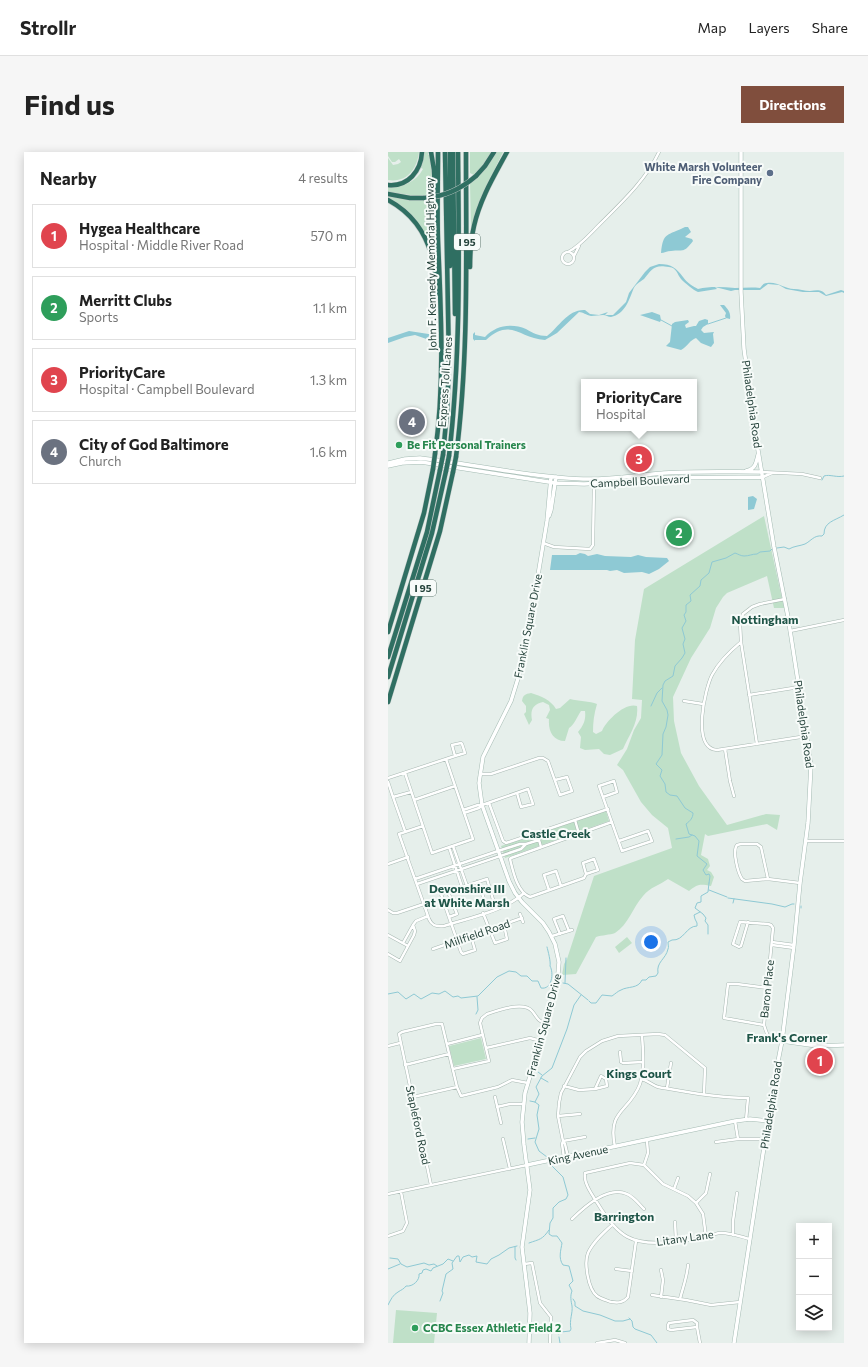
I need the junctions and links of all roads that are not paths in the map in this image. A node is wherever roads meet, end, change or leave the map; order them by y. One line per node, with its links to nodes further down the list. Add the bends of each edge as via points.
1 (422, 152): 13 (highway, via 418,169 411,178 396,185)
2 (431, 152): 16 (highway)
3 (438, 152): 16 (highway, John F. Kennedy Memorial Highway / I 95)
4 (445, 152): 22 (highway, Express Toll Lanes)
5 (450, 152): 22 (highway)
6 (453, 152): 23 (highway)
7 (458, 152): 23 (highway, Express Toll Lanes)
8 (466, 152): 21 (highway, I 95)
9 (494, 152): 14 (highway, bridge, via 476,176 450,192 424,198)
10 (506, 152): 21 (highway, via 481,202 474,224)
11 (659, 152): 17 (street, via 645,175)
12 (741, 152): 24 (main road, Philadelphia Road, via 741,292 744,349)
13 (388, 185)
14 (388, 194)
15 (388, 200): 20 (highway, via 412,218 425,237 432,255 436,288)
16 (438, 204): 20 (highway, John F. Kennedy Memorial Highway / I 95)
17 (580, 244): 18 (street); 19 (street)
18 (568, 252): 19 (street); 19 (street, via 562,256 565,264 571,264)
19 (574, 256)
20 (440, 296): 39 (highway, John F. Kennedy Memorial Highway / I 95, bridge, via 442,379 436,454 424,513)
21 (466, 302): 46 (highway, I 95, bridge, via 462,398 456,457 440,531)
22 (449, 342): 41 (highway, Express Toll Lanes, bridge, via 443,455 427,532)
23 (457, 350): 42 (highway, Express Toll Lanes, bridge, via 446,471 432,533)
24 (758, 450): 27 (main road, via 755,466); 28 (main road, Philadelphia Road)
25 (388, 462): 30 (main road, Campbell Boulevard, via 423,459)
26 (388, 466): 33 (main road, Campbell Boulevard, via 421,462)
27 (740, 472): 28 (main road, Campbell Boulevard); 30 (main road, Campbell Boulevard, via 666,473 607,478)
28 (762, 472): 29 (street, Campbell Boulevard); 31 (main road, Philadelphia Road)
29 (773, 473): 31 (street, Campbell Boulevard); 32 (street, Campbell Boulevard, via 802,474)
30 (553, 477): 33 (main road, Franklin Square Drive)
31 (763, 478): 34 (main road, Campbell Boulevard, via 663,478); 36 (main road, Philadelphia Road)
32 (820, 478)
33 (553, 482): 34 (main road, Campbell Boulevard); 35 (main road, Franklin Square Drive, via 551,510)
34 (594, 483): 35 (street, via 592,548 554,547)
35 (544, 543): 54 (main road, Franklin Square Drive, via 520,676 504,718 483,757)
36 (785, 599): 38 (main road, Philadelphia Road); 40 (street, via 755,605 745,612 740,623)
37 (844, 620): 38 (street)
38 (790, 631): 43 (main road, Philadelphia Road)
39 (388, 632)
40 (741, 642): 44 (street); 47 (street, via 713,673)
41 (388, 657)
42 (388, 677)
43 (799, 687): 44 (street); 48 (main road, Philadelphia Road)
44 (750, 695): 49 (street)
45 (684, 701): 47 (street)
46 (388, 702)
47 (703, 704): 50 (street, via 702,726 706,744 714,750)
48 (807, 736): 49 (street); 77 (main road, Philadelphia Road, via 811,778)
49 (757, 744): 50 (street)
50 (725, 749): 62 (street)
51 (455, 756): 51 (street, via 465,753 462,744 452,745); 52 (street)
52 (446, 760): 53 (street); 58 (street)
53 (404, 773): 55 (street); 59 (street)
54 (480, 774): 56 (street, via 491,774 543,758 548,762); 66 (main road, Franklin Square Drive)
55 (388, 778)
56 (555, 780): 56 (street, via 560,795 572,791 566,776)
57 (388, 782): 63 (street)
58 (455, 786): 64 (street); 68 (street)
59 (411, 792): 63 (street); 64 (street)
60 (517, 793): 60 (street, via 521,808 533,804 528,789); 65 (street)
61 (603, 796): 61 (street, via 617,792 614,781 599,786); 67 (street)
62 (734, 796)
63 (393, 798): 72 (street)
64 (414, 800): 71 (street)
65 (489, 803): 66 (street); 73 (street, via 504,842)
66 (482, 805): 68 (street); 83 (main road, Franklin Square Drive)
67 (608, 809): 69 (street); 70 (street)
68 (463, 812): 80 (street, via 473,839)
69 (574, 820): 73 (street); 74 (street)
70 (612, 822): 74 (street); 76 (street)
71 (422, 826): 72 (street); 81 (street, via 432,853)
72 (405, 831): 85 (street, via 399,834)
73 (537, 833): 75 (street)
74 (579, 834): 82 (street)
75 (539, 840): 79 (street); 82 (street)
76 (619, 841): 76 (street, via 648,831 652,841 622,850)
77 (806, 841): 78 (street); 95 (main road, Philadelphia Road)
78 (844, 841)
79 (526, 844): 83 (street); 84 (street, via 521,849)
80 (453, 846): 81 (street); 87 (street)
81 (449, 847): 88 (street)
82 (541, 847): 102 (street, via 510,860)
83 (498, 851): 84 (main road, Franklin Square Drive); 87 (street)
84 (500, 856): 89 (street); 103 (main road, Franklin Square Drive, via 508,881)
85 (408, 857): 86 (street); 92 (street)
86 (388, 864)
87 (459, 864): 88 (street); 89 (street)
88 (455, 866): 90 (street); 92 (street)
89 (461, 869): 90 (street); 97 (street)
90 (457, 871): 96 (street); 99 (street)
91 (586, 874): 91 (street, via 598,870 594,859 583,863); 98 (street, via 584,878)
92 (416, 879): 96 (street)
93 (768, 879): 93 (street, via 742,879 735,854 737,845 760,846); 95 (street)
94 (478, 882): 94 (street, via 487,879 494,902 486,905); 97 (street)
95 (800, 883): 125 (main road, Philadelphia Road)
96 (417, 884): 104 (street)
97 (467, 886): 99 (street)
98 (562, 886): 100 (street); 100 (street, via 556,871 544,875)
99 (462, 887): 101 (street)
100 (549, 890): 102 (street, via 530,897)
101 (448, 892): 109 (street, via 441,894); 109 (street, via 457,914)
102 (524, 893): 103 (street)
103 (518, 898): 106 (street, via 507,905); 120 (main road, Franklin Square Drive)
104 (424, 904): 105 (street, via 393,913); 108 (street)
105 (388, 910)
106 (483, 913): 113 (street); 116 (street)
107 (520, 914): 110 (street)
108 (428, 916): 113 (street, via 430,923 435,926); 114 (street)
109 (449, 917): 113 (street)
110 (522, 918): 111 (street); 115 (street, Millfield Road)
111 (523, 922)
112 (748, 922): 112 (street, via 740,922 734,946 741,946); 123 (street, Baron Place, via 772,926)
113 (451, 924): 121 (street)
114 (413, 925): 122 (street); 124 (street, via 415,932)
115 (504, 925): 116 (street, Millfield Road); 116 (street, via 508,938 496,943 493,942)
116 (489, 930): 119 (street, Millfield Road)
117 (560, 934): 117 (street, via 570,930 563,916 554,919); 120 (street)
118 (388, 936): 122 (street)
119 (471, 936): 121 (street, Millfield Road); 121 (street, via 475,950 466,954 461,953)
120 (552, 936): 129 (main road, Franklin Square Drive, via 558,955 559,972)
121 (457, 941): 126 (street, Millfield Road)
122 (403, 943): 124 (street)
123 (772, 944): 125 (street); 128 (street, Baron Place)
124 (408, 946): 127 (street, via 400,961)
125 (794, 947): 134 (main road, Philadelphia Road)
126 (433, 949)
127 (388, 954)
128 (768, 988): 130 (street, Baron Place); 130 (street, via 728,984 724,1018)
129 (546, 1023): 131 (street, via 538,1020 531,1009 520,1006 492,1012 483,1017 480,1023); 133 (main road, Franklin Square Drive)
130 (764, 1025): 134 (street, Baron Place, via 769,1038)
131 (482, 1035): 136 (street); 139 (street)
132 (642, 1035): 142 (street); 148 (street, via 611,1037 589,1049 580,1057); 152 (street, via 668,1036 704,1067)
133 (541, 1040): 139 (street, via 530,1038); 147 (main road, Franklin Square Drive)
134 (782, 1041): 137 (main road, via 817,1046); 161 (main road, Philadelphia Road)
135 (400, 1043): 136 (street, via 400,1032 442,1024); 138 (street); 144 (street, Stapleford Road)
136 (446, 1044): 141 (street)
137 (844, 1045)
138 (388, 1046)
139 (486, 1048): 145 (street, via 489,1061)
140 (620, 1052): 142 (street, via 623,1064)
141 (449, 1054): 144 (street); 145 (street)
142 (644, 1062): 146 (street)
143 (671, 1063): 150 (street)
144 (405, 1065): 154 (street, Stapleford Road)
145 (453, 1069): 149 (street)
146 (641, 1079): 150 (street, via 654,1086); 170 (street, via 635,1093 614,1122)
147 (528, 1083): 149 (street, via 512,1080 498,1087 462,1096); 155 (main road, Franklin Square Drive)
148 (564, 1086): 151 (street, via 579,1090); 158 (street)
149 (457, 1087): 154 (street)
150 (667, 1088): 152 (street)
151 (594, 1089): 151 (street, via 608,1086 606,1078 601,1076)
152 (704, 1094): 159 (street, via 748,1098)
153 (494, 1097): 156 (street)
154 (413, 1098): 177 (street, Stapleford Road)
155 (524, 1104): 156 (street); 172 (main road, Franklin Square Drive, via 522,1131)
156 (497, 1107): 162 (street)
157 (580, 1114): 158 (street)
158 (558, 1116): 167 (street)
159 (746, 1120): 160 (main road, King Avenue); 161 (main road, King Avenue)
160 (735, 1121): 165 (street); 168 (main road, King Avenue)
161 (768, 1121): 191 (main road, Philadelphia Road)
162 (500, 1123)
163 (585, 1137): 167 (street)
164 (504, 1139): 174 (street)
165 (738, 1139): 166 (street); 169 (street)
166 (759, 1139)
167 (563, 1141): 171 (street)
168 (647, 1141): 170 (main road, King Avenue); 173 (street, via 648,1153)
169 (716, 1142)
170 (615, 1147): 171 (main road, King Avenue)
171 (566, 1157): 172 (main road, King Avenue)
172 (527, 1165): 174 (street, King Avenue); 194 (main road, Franklin Square Drive, via 530,1197 523,1235)
173 (644, 1165): 178 (street, via 661,1182); 182 (street, Litany Lane, via 630,1163 585,1173)
174 (510, 1169): 177 (street, King Avenue)
175 (710, 1174): 183 (street, via 706,1193)
176 (678, 1178): 178 (street)
177 (431, 1185): 179 (street, King Avenue)
178 (674, 1189): 183 (street)
179 (401, 1192): 181 (street, King Avenue); 188 (street, via 407,1223 403,1231)
180 (737, 1193): 189 (street)
181 (388, 1194)
182 (595, 1199): 184 (street, via 624,1193); 185 (street); 187 (street, Litany Lane)
183 (696, 1203): 190 (street, via 703,1214)
184 (644, 1209)
185 (572, 1219)
186 (675, 1222): 193 (street)
187 (612, 1225): 192 (street, Litany Lane); 198 (street, via 594,1243 588,1254 586,1269 591,1289 603,1299 622,1302 628,1297)
188 (388, 1236)
189 (733, 1236): 190 (street, Litany Lane, via 720,1233); 191 (street, Litany Lane)
190 (706, 1237): 193 (street, Litany Lane)
191 (750, 1239): 202 (main road, Philadelphia Road)
192 (636, 1241): 193 (street, Litany Lane); 198 (street)
193 (676, 1241)
194 (524, 1264): 204 (main road, Franklin Square Drive, via 530,1313); 205 (street, via 532,1263 540,1303 551,1317)
195 (688, 1265): 201 (street, via 687,1278)
196 (616, 1270): 198 (street)
197 (662, 1270): 200 (street)
198 (632, 1271)
199 (652, 1295): 200 (street)
200 (661, 1297): 201 (street)
201 (680, 1299): 202 (street, via 711,1305)
202 (741, 1302): 209 (main road, Philadelphia Road)
203 (697, 1327): 203 (street, via 671,1330 668,1329 669,1323 692,1320 697,1323); 208 (street)
204 (529, 1343)
205 (550, 1343)
206 (597, 1343): 207 (street, via 615,1340)
207 (625, 1343)
208 (700, 1343)
209 (734, 1343)

